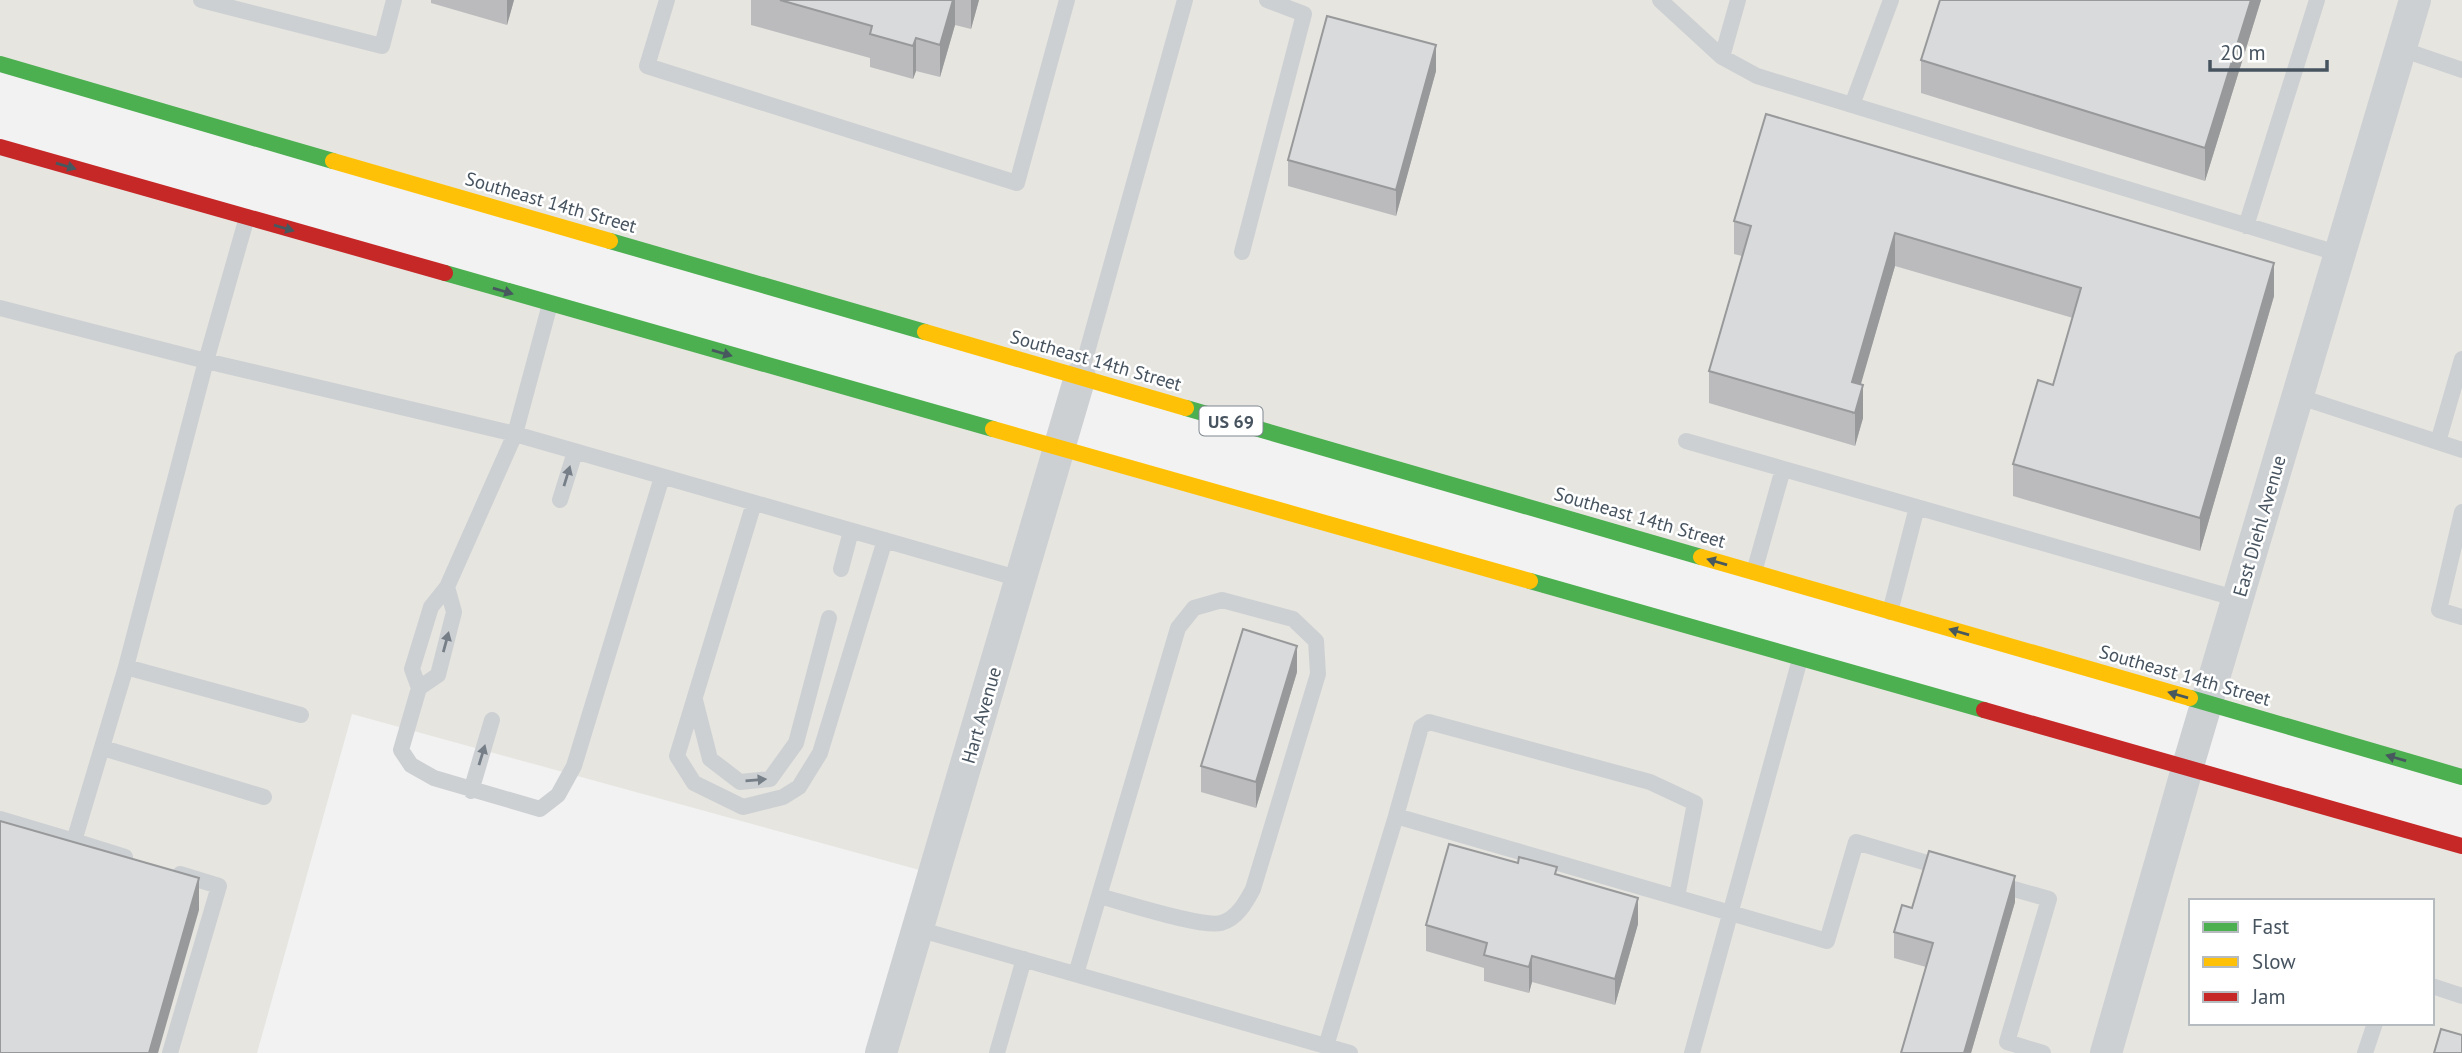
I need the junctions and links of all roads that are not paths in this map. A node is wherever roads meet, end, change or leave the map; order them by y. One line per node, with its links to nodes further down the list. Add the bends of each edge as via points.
1 (201, 0): 2 (lane, via 382,46)
2 (394, 0)
3 (667, 0): 4 (lane, via 647,66 1017,183)
4 (1067, 0)
5 (1185, 0): 26 (lane)
6 (1267, 0): 20 (lane, via 1304,14)
7 (1660, 0): 13 (lane)
8 (1738, 0): 13 (lane)
9 (1891, 0): 16 (lane)
10 (2317, 0): 19 (lane)
11 (2415, 0): 12 (street, East Diehl Avenue)
12 (2401, 48): 15 (lane); 21 (street, East Diehl Avenue)
13 (1722, 57): 16 (lane, via 1757,76)
14 (0, 64): 26 (main road, Southeast 14th Street / US 69)
15 (2462, 70)
16 (1852, 104): 19 (lane)
17 (0, 147): 18 (main road, one-way to 18)
18 (247, 217): 22 (main road, one-way to 22); 25 (lane)
19 (2246, 226): 21 (lane)
20 (1242, 252)
21 (2340, 254): 27 (street, East Diehl Avenue)
22 (550, 304): 28 (lane); 31 (main road, one-way to 31)
23 (0, 308): 25 (lane)
24 (2462, 359): 30 (lane)
25 (206, 361): 28 (lane); 51 (lane)
26 (1080, 377): 31 (street, Hart Avenue); 43 (main road, Southeast 14th Street / US 69, one-way to 26)
27 (2297, 396): 30 (lane); 46 (street, East Diehl Avenue)
28 (515, 434): 33 (lane); 45 (lane)
29 (1686, 441): 34 (lane)
30 (2438, 442): 32 (lane)
31 (1058, 448): 44 (street, Hart Avenue); 50 (main road)
32 (2462, 450)
33 (575, 452): 35 (lane); 36 (lane, one-way to 33)
34 (1783, 469): 38 (lane); 43 (lane)
35 (662, 477): 37 (lane); 60 (lane, via 574,766 558,795 540,809)
36 (560, 500)
37 (754, 503): 40 (lane); 53 (lane)
38 (1917, 507): 46 (lane); 47 (lane)
39 (2462, 512): 48 (lane, via 2439,610)
40 (851, 531): 41 (lane); 42 (lane)
41 (885, 540): 44 (lane); 53 (lane, via 820,753 799,787 783,797 743,807 694,783 677,756)
42 (841, 569)
43 (1754, 572): 47 (main road, Southeast 14th Street / US 69)
44 (1020, 579): 73 (street, Hart Avenue)
45 (447, 587): 52 (lane, via 430,607 412,669); 52 (lane, one-way to 45, via 438,675 454,612)
46 (2238, 599): 54 (street, East Diehl Avenue)
47 (1890, 612): 54 (main road, Southeast 14th Street / US 69, one-way to 47)
48 (2462, 617)
49 (829, 618): 53 (lane, one-way to 49, via 710,759 740,782 770,779 796,743)
50 (1800, 659): 58 (main road); 72 (lane)
51 (126, 667): 55 (lane); 57 (lane)
52 (419, 688): 60 (lane, via 401,750 411,765 433,778)
53 (695, 697)
54 (2206, 703): 58 (street, East Diehl Avenue); 59 (main road, Southeast 14th Street / US 69, one-way to 54)
55 (301, 715)
56 (492, 720): 60 (lane, one-way to 56)
57 (103, 748): 61 (lane); 64 (lane)
58 (2187, 769): 65 (main road); 86 (street, East Diehl Avenue)
59 (2462, 777)
60 (471, 790)
61 (264, 797)
62 (1396, 817): 71 (lane); 71 (lane, via 1421,727 1429,722 1650,782 1696,803); 79 (lane)
63 (0, 820): 64 (lane)
64 (74, 841): 66 (lane)
65 (2462, 846)
66 (140, 862)
67 (166, 870): 80 (lane, via 219,886)
68 (1959, 873): 72 (lane, via 1856,842 1827,941)
69 (1985, 880): 85 (lane, via 2049,899 2007,1042)
70 (1099, 896): 70 (lane, via 1200,922 1221,923 1241,909 1254,889 1318,674 1316,641 1293,619 1222,600 1194,608 1178,628); 75 (lane)
71 (1677, 897): 72 (lane)
72 (1730, 912): 84 (lane)
73 (918, 929): 74 (lane); 81 (street, Hart Avenue)
74 (1024, 959): 75 (lane); 82 (lane)
75 (1076, 974): 79 (lane)
76 (2434, 987): 77 (lane)
77 (2462, 996)
78 (2374, 1025): 87 (lane)
79 (1326, 1046): 83 (lane)
80 (170, 1053)
81 (881, 1053)
82 (997, 1053)
83 (1350, 1053)
84 (1692, 1053)
85 (2043, 1053)
86 (2106, 1053)
87 (2365, 1053)

